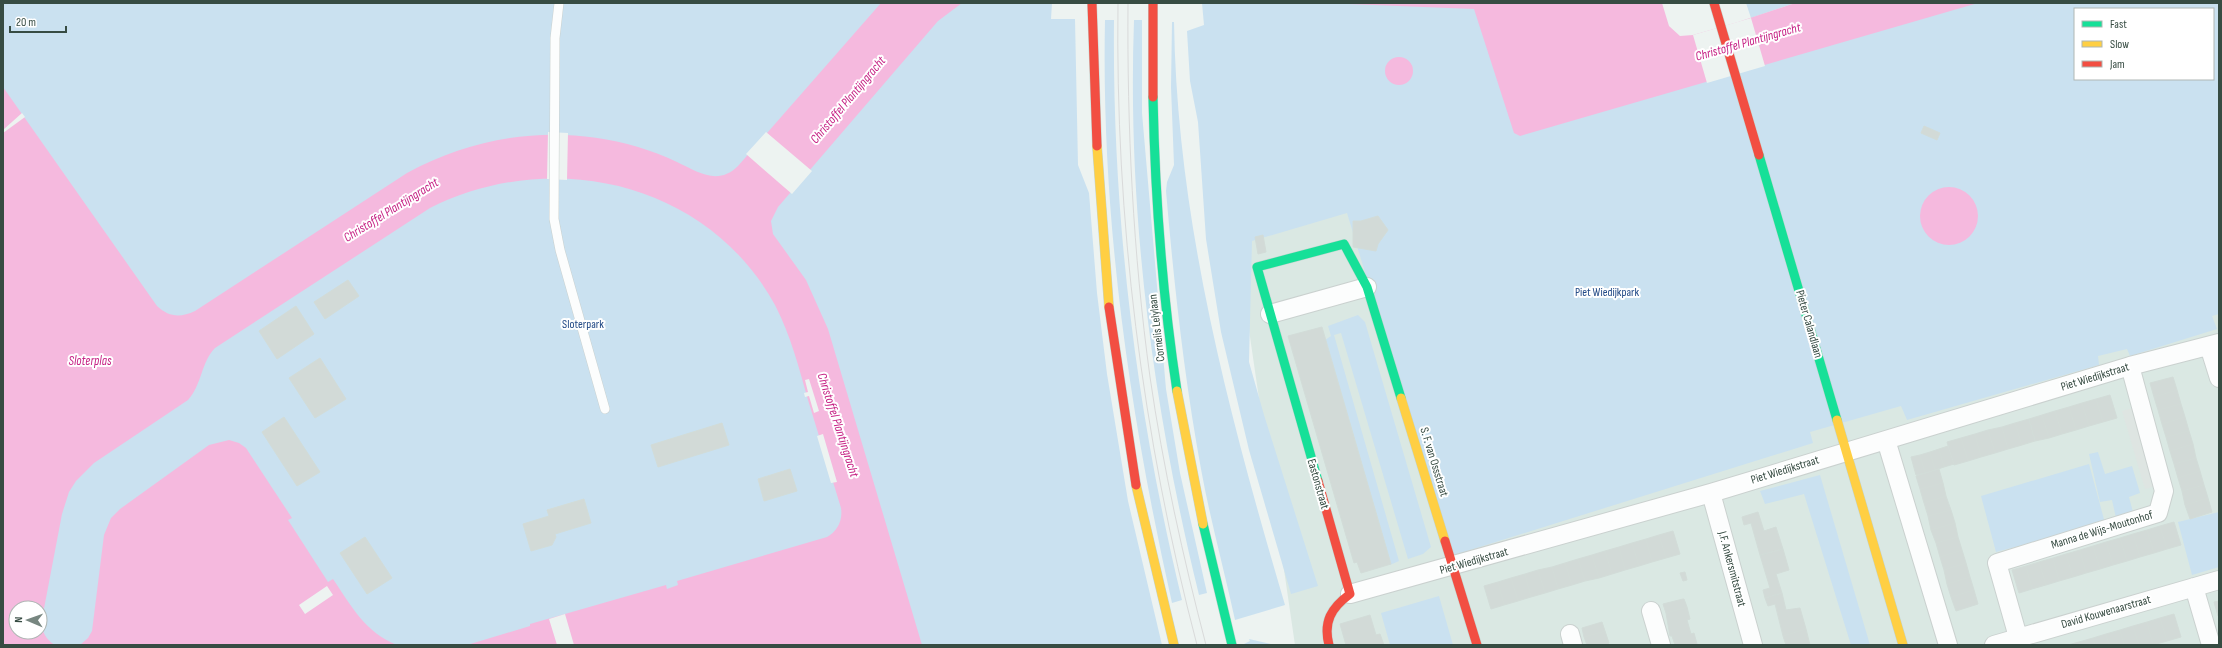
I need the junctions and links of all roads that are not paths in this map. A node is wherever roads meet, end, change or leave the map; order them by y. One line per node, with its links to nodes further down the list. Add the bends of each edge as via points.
1 (559, 3): 10 (lane, via 555,38 553,195 556,232)
2 (1092, 3): 20 (street, via 1099,193 1116,361 1140,507)
3 (1153, 3): 21 (street, Cornelis Lelylaan, via 1156,181 1172,356 1194,485)
4 (1714, 3): 12 (street, Pieter Calandlaan)
5 (1367, 287): 6 (street); 6 (street, Eastonstraat, via 1344,244 1257,267); 14 (street, S. F. van Ossstraat)
6 (1270, 314): 17 (street, Eastonstraat)
7 (2214, 344): 8 (street, Piet Wiedijkstraat); 9 (street)
8 (2130, 366): 11 (street, Piet Wiedijkstraat); 19 (street, Manna de Wijs-Moutonhof, via 2164,491 2158,513 1996,563)
9 (2219, 378)
10 (605, 408)
11 (1886, 440): 12 (street, Piet Wiedijkstraat); 27 (street)
12 (1847, 451): 13 (street, Piet Wiedijkstraat); 26 (street, Pieter Calandlaan)
13 (1711, 493): 14 (street, Piet Wiedijkstraat); 25 (street, J.F. Ankersmitstraat)
14 (1455, 566): 17 (street, Piet Wiedijkstraat); 23 (street, S. F. van Ossstraat)
15 (2219, 580): 16 (street, David Kouwenaarstraat)
16 (2194, 587): 19 (street, David Kouwenaarstraat); 29 (street)
17 (1350, 594): 22 (street, via 1339,602 1329,615 1325,633)
18 (1651, 611): 24 (street)
19 (2018, 637): 28 (street, David Kouwenaarstraat)
20 (1174, 645)
21 (1232, 645)
22 (1329, 645)
23 (1477, 645)
24 (1661, 645)
25 (1753, 645)
26 (1903, 645)
27 (1948, 645)
28 (1994, 645)
29 (2211, 645)

